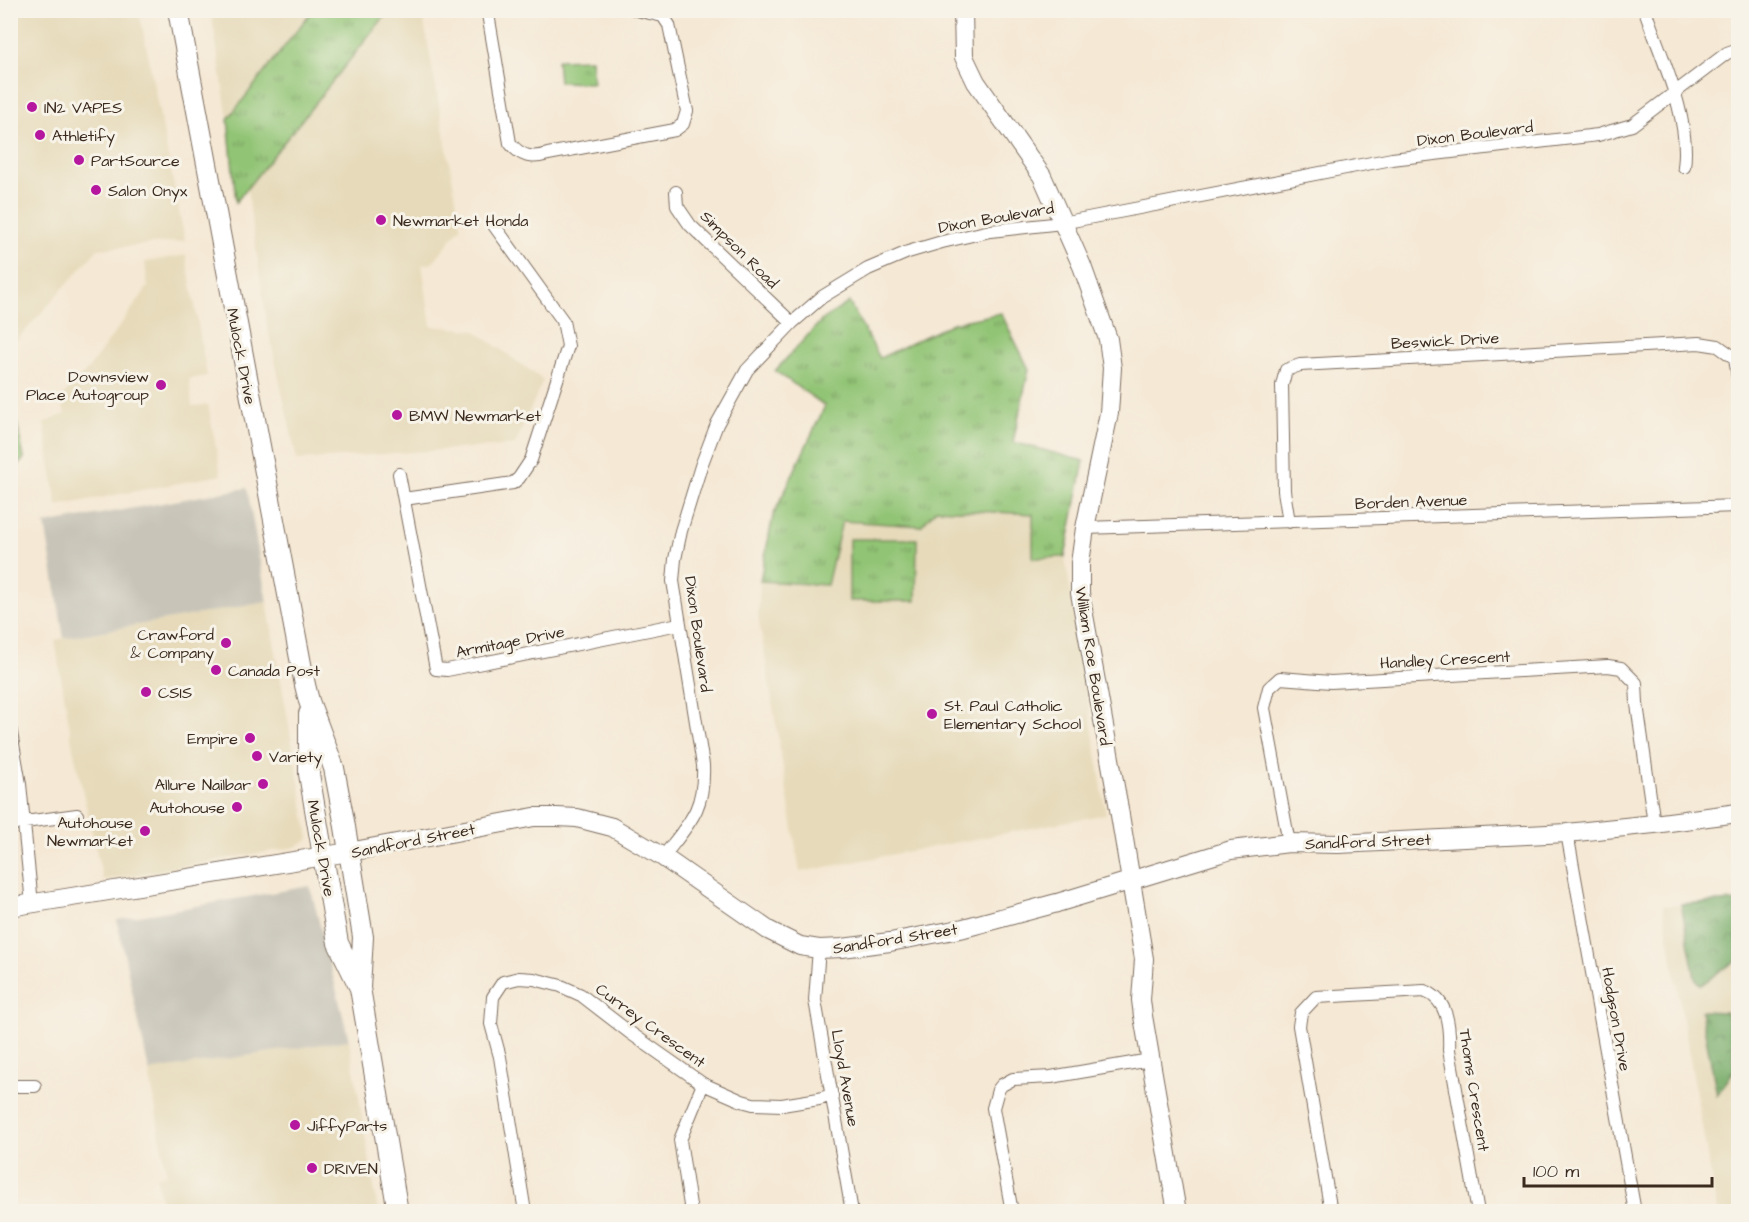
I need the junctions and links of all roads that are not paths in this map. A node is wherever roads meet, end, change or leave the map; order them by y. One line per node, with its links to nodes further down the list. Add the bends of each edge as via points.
1 (178, 10): 20 (main road, Mulock Drive)
2 (490, 10): 3 (street, via 510,143 520,154 536,158 675,130 683,124 687,111 669,25 663,16)
3 (636, 10)
4 (963, 10): 10 (street, William Roe Boulevard, via 964,57 976,82 1042,176)
5 (1646, 10): 7 (street)
6 (1738, 49): 7 (street, Dixon Boulevard)
7 (1674, 93): 8 (street, via 1685,131); 10 (street, Dixon Boulevard, via 1632,125 1598,135 1392,159)
8 (1684, 167)
9 (676, 192): 12 (street, Simpson Road, via 677,206 690,225)
10 (1062, 223): 12 (street, Dixon Boulevard, via 990,231 908,252 851,278); 18 (street, William Roe Boulevard, via 1094,294 1111,360 1109,413)
11 (493, 224): 15 (street, via 562,321 568,346 531,460 519,478 513,483)
12 (792, 323): 19 (street, Dixon Boulevard, via 747,370 713,435 675,559)
13 (1738, 378): 17 (street, Beswick Drive, via 1735,358 1718,346 1699,343 1300,364 1286,370 1282,385 1284,491)
14 (399, 474): 15 (street, Armitage Drive)
15 (404, 500): 19 (street, Armitage Drive, via 436,669)
16 (1738, 506): 17 (street, Borden Avenue)
17 (1289, 522): 18 (street, Borden Avenue)
18 (1085, 528): 32 (street, William Roe Boulevard, via 1080,593)
19 (679, 624): 31 (street, Dixon Boulevard, via 704,784 696,814)
20 (309, 701): 29 (main road, Mulock Drive, via 334,768); 30 (main road, Mulock Drive, via 309,774)
21 (10, 727): 24 (street)
22 (1738, 813): 26 (street, Sandford Street)
23 (77, 815): 24 (street)
24 (25, 823): 25 (street); 33 (street)
25 (10, 824)
26 (1654, 824): 27 (street, Sandford Street); 28 (street, Handley Crescent, via 1636,683 1621,668 1331,682 1280,678 1269,688 1264,708)
27 (1567, 833): 28 (street, Sandford Street); 50 (street, Hodgson Drive)
28 (1289, 843): 32 (street, Sandford Street, via 1231,850)
29 (349, 852): 30 (street, Sandford Street); 31 (street, Sandford Street, via 534,817 557,817 612,827); 36 (main road, Mulock Drive, via 363,937)
30 (324, 856): 33 (street, Sandford Street); 36 (main road, Mulock Drive, via 338,943)
31 (663, 856): 35 (street, Sandford Street, via 768,930 800,946)
32 (1130, 879): 35 (street, Sandford Street, via 960,929 865,946); 37 (street, William Roe Boulevard, via 1143,959 1141,1000)
33 (32, 904): 34 (street, Sandford Street)
34 (10, 907)
35 (819, 949): 41 (street, Lloyd Avenue, via 815,1000)
36 (360, 988): 42 (main road, Mulock Drive)
37 (1150, 1060): 46 (street, via 1051,1077 1013,1079 1002,1085 993,1108); 47 (street, William Roe Boulevard)
38 (703, 1084): 41 (street, Currey Crescent, via 753,1104 782,1105); 43 (street, Currey Crescent, via 581,995 534,979 503,982 493,998 491,1024); 44 (street, via 680,1140)
39 (10, 1086): 40 (street)
40 (35, 1086)
41 (832, 1095): 45 (street, Lloyd Avenue)
42 (398, 1212)
43 (525, 1212)
44 (691, 1212)
45 (852, 1212)
46 (1012, 1212)
47 (1177, 1212)
48 (1331, 1212): 49 (street, Thoms Crescent, via 1299,1026 1301,1013 1316,996 1424,991 1437,999 1450,1031 1449,1050)
49 (1478, 1212)
50 (1635, 1212)

